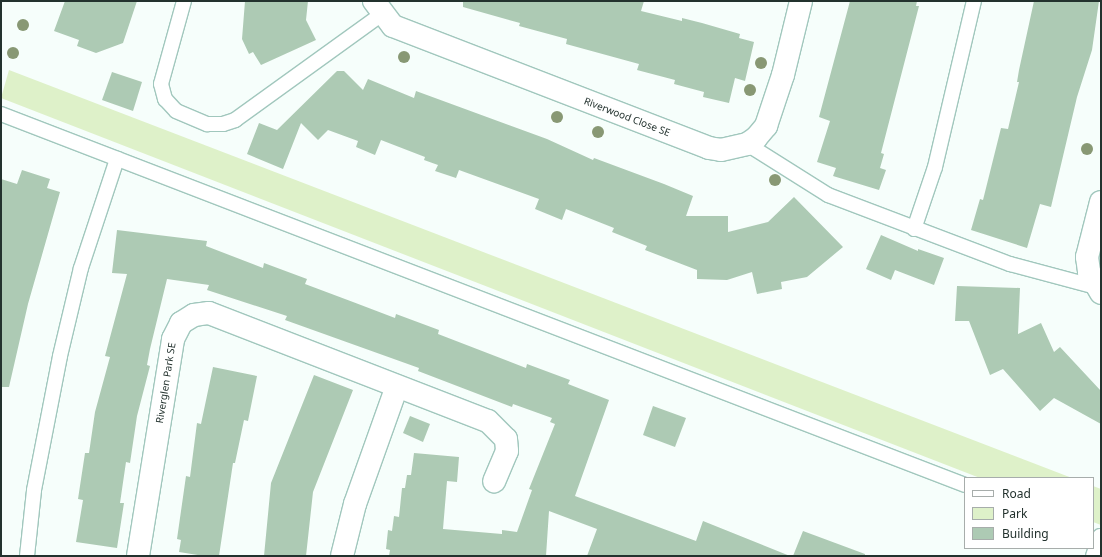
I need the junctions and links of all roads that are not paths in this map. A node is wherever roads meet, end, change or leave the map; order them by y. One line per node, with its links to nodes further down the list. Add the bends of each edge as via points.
1 (184, 1): 4 (lane, via 162,84 165,99 176,111 207,124 223,124 235,120)
2 (974, 1): 9 (lane, via 935,167)
3 (799, 2): 6 (street, Riverwood Close SE, via 783,75 766,126)
4 (378, 8): 6 (street, Riverwood Close SE, via 393,26 709,148 731,149)
5 (1, 114): 7 (lane)
6 (747, 144): 9 (lane, via 828,194)
7 (117, 159): 13 (lane); 15 (lane, via 81,268 60,356 34,490)
8 (1101, 202): 10 (street, via 1087,257 1089,272)
9 (914, 229): 10 (lane, via 1010,264)
10 (1099, 290)
11 (398, 386): 12 (street, Riverglen Park SE, via 488,421 506,439 507,451); 16 (street, Riverglen Park SE, via 209,313 194,315 181,323 173,339); 17 (street, via 356,504)
12 (494, 481)
13 (964, 485)
14 (1098, 536): 18 (lane)
15 (27, 556)
16 (138, 556)
17 (342, 556)
18 (1093, 556)

